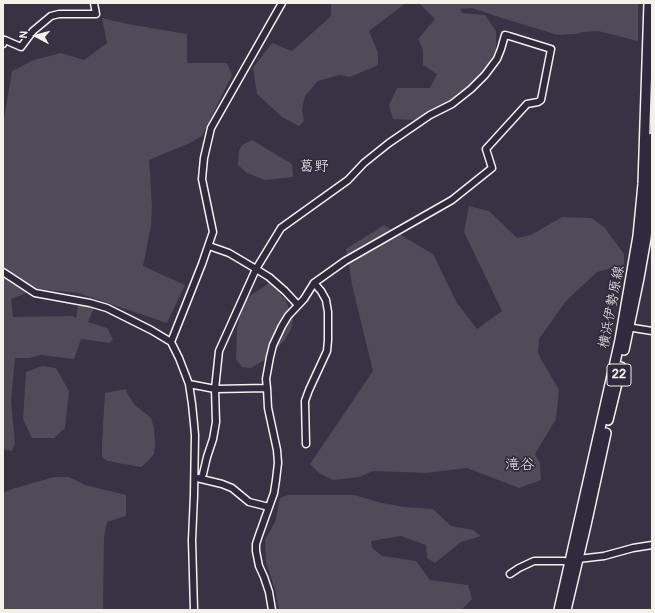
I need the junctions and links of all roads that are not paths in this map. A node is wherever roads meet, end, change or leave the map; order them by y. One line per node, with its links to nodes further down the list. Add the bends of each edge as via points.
1 (94, 3): 4 (street, via 96,14 51,16 33,31 21,47 5,40)
2 (282, 3): 6 (street, via 211,128 202,179 213,232)
3 (649, 3): 11 (main road, 横浜伊勢原線 / 22, via 643,184)
4 (3, 44)
5 (652, 138): 11 (main road, 横浜伊勢原線 / 22, via 646,238)
6 (209, 246): 7 (street, via 229,253); 13 (street)
7 (256, 269): 9 (street, via 281,228 348,180 389,143 430,115 452,104 471,89 497,59 505,36 551,49 541,100 526,104 486,149 492,168 452,200 345,261); 10 (street, via 269,277); 16 (street, via 220,351)
8 (3, 272): 13 (street, via 35,293 107,308)
9 (314, 283): 10 (street); 17 (street, via 326,300 328,351 305,401)
10 (298, 305): 15 (street, via 282,326 274,345 267,369)
11 (626, 327): 12 (street); 21 (main road, 横浜伊勢原線 / 22)
12 (652, 332)
13 (171, 342): 14 (street)
14 (189, 384): 16 (street); 18 (street)
15 (267, 388): 16 (street); 19 (street, via 278,463 274,493)
16 (215, 389): 18 (street, via 216,422 213,439 203,474)
17 (306, 444)
18 (197, 478): 19 (street, via 232,488 249,502); 23 (street, via 192,540)
19 (269, 507): 24 (street, via 256,544 256,558 269,592)
20 (652, 545): 21 (street)
21 (574, 560): 22 (street, via 534,561); 25 (main road, 横浜伊勢原線 / 22); 26 (main road, 横浜伊勢原線 / 22)
22 (510, 574)
23 (194, 610)
24 (272, 610)
25 (559, 610)
26 (566, 610)

